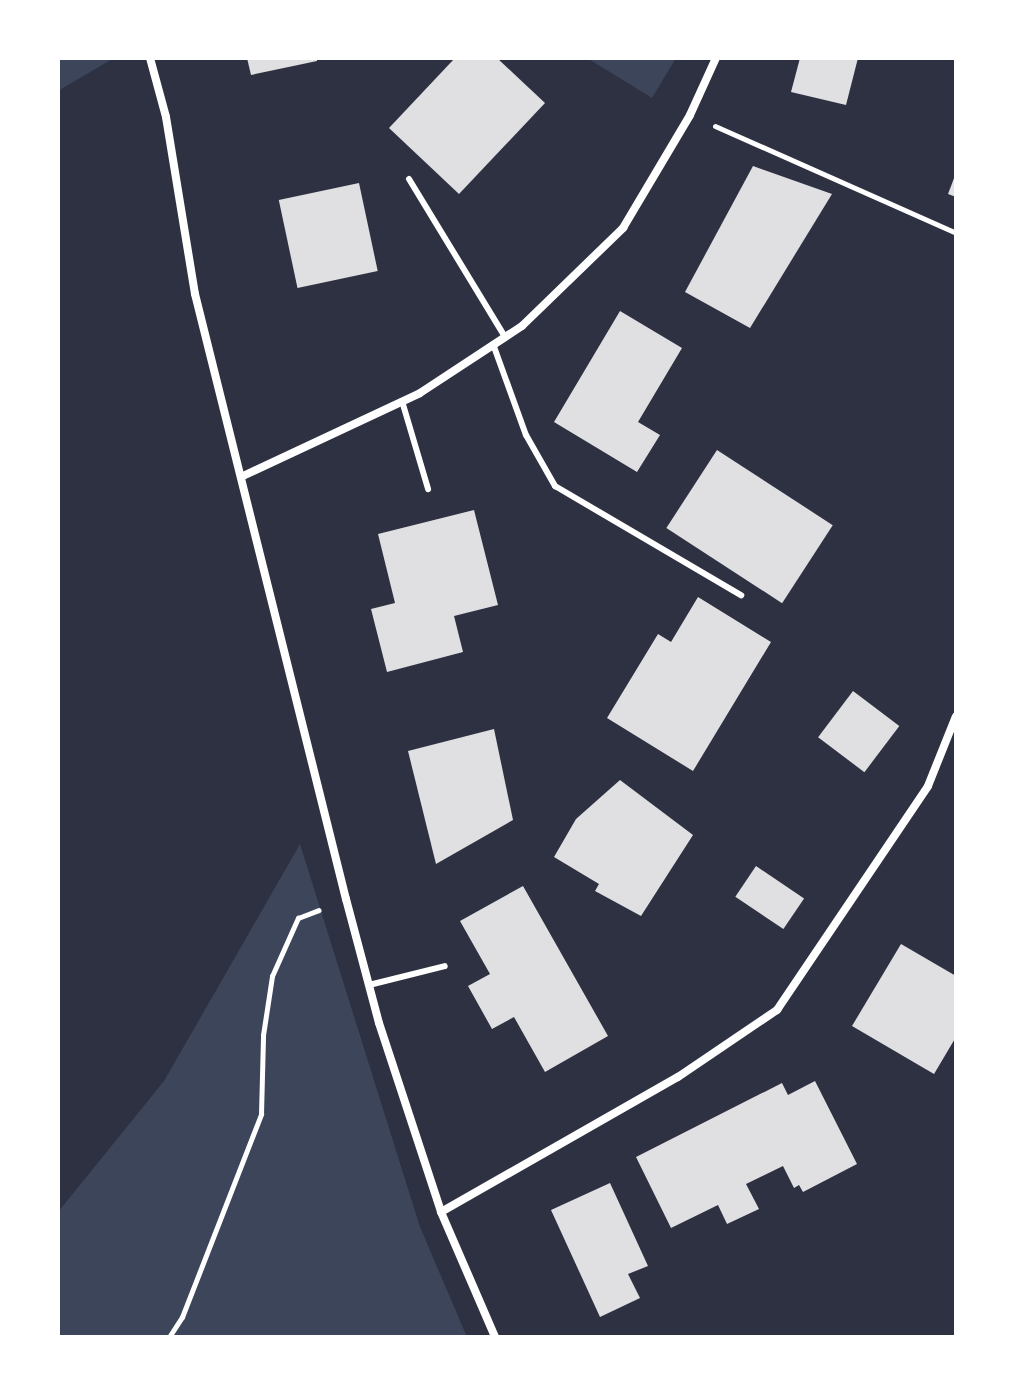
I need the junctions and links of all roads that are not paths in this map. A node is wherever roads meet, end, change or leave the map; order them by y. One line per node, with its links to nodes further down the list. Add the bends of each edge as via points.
1 (150, 58): 7 (street, via 166,117 195,294)
2 (716, 58): 4 (street, via 690,115 623,228)
3 (409, 179): 4 (lane)
4 (505, 337): 5 (street)
5 (493, 344): 6 (street); 9 (lane, via 526,435 555,486)
6 (402, 401): 7 (street); 8 (lane)
7 (243, 476): 12 (street)
8 (428, 489)
9 (741, 595)
10 (956, 716): 13 (street, via 928,786 777,1010 678,1077)
11 (445, 966): 12 (lane)
12 (369, 985): 13 (street)
13 (441, 1212): 14 (street)
14 (495, 1337)

